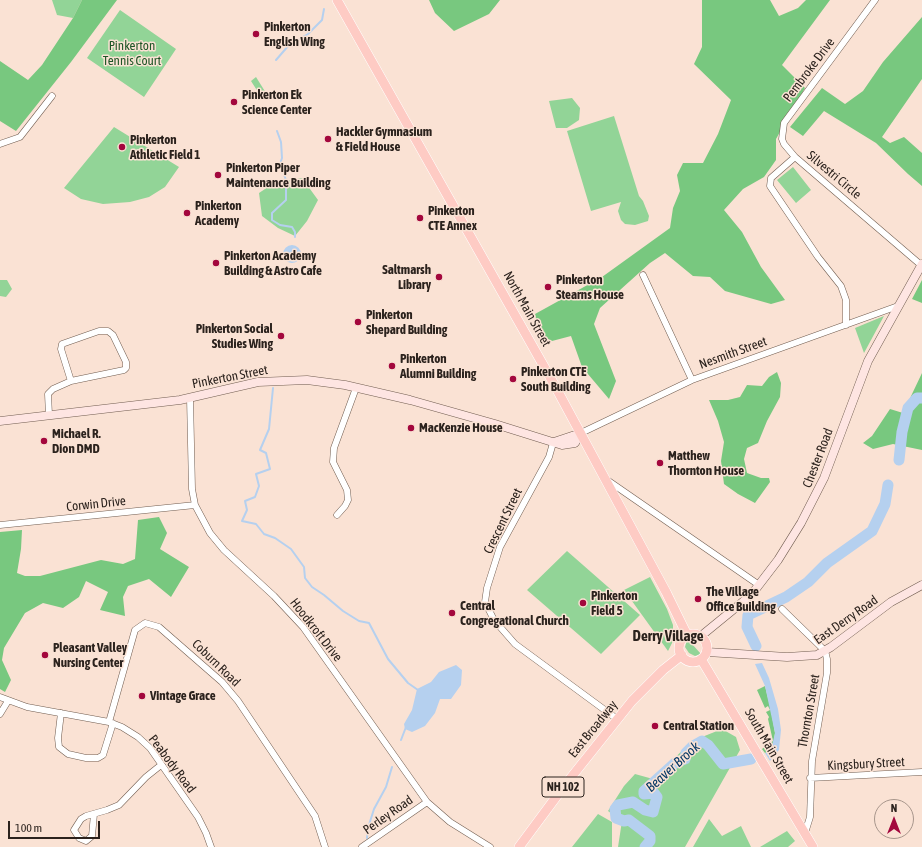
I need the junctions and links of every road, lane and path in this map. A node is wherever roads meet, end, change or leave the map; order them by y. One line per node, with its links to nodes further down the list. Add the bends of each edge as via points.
1 (337, 0): 16 (main road, North Main Street)
2 (875, 0): 5 (street, Pembroke Drive, via 784,122 782,139)
3 (52, 96): 4 (street, via 20,137)
4 (0, 144)
5 (795, 157): 6 (street, Silvestri Circle); 9 (street, Silvestri Circle, via 772,178 770,186 841,286 846,300)
6 (922, 264): 8 (street, Chester Road)
7 (643, 275): 10 (street)
8 (898, 306): 9 (street, Nesmith Street); 22 (street, Chester Road, via 858,384 816,495 778,560)
9 (846, 325): 10 (street, Nesmith Street)
10 (692, 380): 16 (street, Nesmith Street)
11 (71, 381): 11 (street, via 126,368 126,362 114,337 108,331 99,330 62,344 61,349); 14 (street, via 49,392)
12 (356, 388): 13 (street, Pinkerton Street, via 320,381 269,381); 17 (street, Pinkerton Street, via 471,416); 20 (street, via 334,448 333,462 347,490 348,500)
13 (190, 398): 14 (street, Pinkerton Street); 19 (street, Hoodkroft Drive, via 191,483)
14 (48, 415): 15 (street, Pinkerton Street)
15 (0, 421)
16 (581, 433): 17 (street, Pinkerton Street, via 577,440 569,445); 18 (main road, North Main Street)
17 (553, 443): 34 (street, Crescent Street, via 549,457 500,547 485,602 490,613 515,644)
18 (604, 478): 22 (street); 25 (main road, North Main Street)
19 (195, 505): 21 (street, Corwin Drive); 39 (street, Hoodkroft Drive, via 216,542 308,632)
20 (336, 515)
21 (0, 526)
22 (759, 585): 26 (street, Chester Road, via 745,600)
23 (922, 585): 27 (street, East Derry Road, via 892,602)
24 (782, 609): 27 (street)
25 (687, 635): 26 (main road); 28 (main road, via 680,645)
26 (701, 636): 29 (main road, via 707,643)
27 (825, 651): 29 (street, East Derry Road, via 795,658); 38 (street, Thornton Street, via 827,674)
28 (682, 655): 29 (main road, via 692,661); 34 (main road, East Broadway / NH 102, via 656,677)
29 (704, 656): 41 (main road, South Main Street)
30 (0, 697): 31 (street, Peabody Road)
31 (8, 701): 32 (street, Peabody Road); 33 (street)
32 (61, 713): 35 (street, Peabody Road); 35 (street, via 59,747 68,754 86,758 98,758 103,755)
33 (0, 714)
34 (617, 718): 46 (main road, East Broadway / NH 102)
35 (111, 723): 36 (street, Peabody Road, via 144,742); 43 (street, Coburn Road, via 135,630 145,623 159,627 222,682 238,701 315,816)
36 (162, 765): 40 (street, via 146,777 120,805); 42 (street, Peabody Road, via 202,824)
37 (922, 772): 38 (street, Kingsbury Street)
38 (810, 778): 41 (street, Thornton Street, via 810,817)
39 (427, 802): 44 (street, Perley Road); 45 (street, Hoodkroft Drive, via 450,822)
40 (94, 814): 40 (street, via 84,817 78,823 74,832 79,838 86,841 92,836)
41 (804, 833): 47 (main road, South Main Street)
42 (211, 847)
43 (325, 847)
44 (362, 847)
45 (490, 847)
46 (519, 847)
47 (813, 847)

